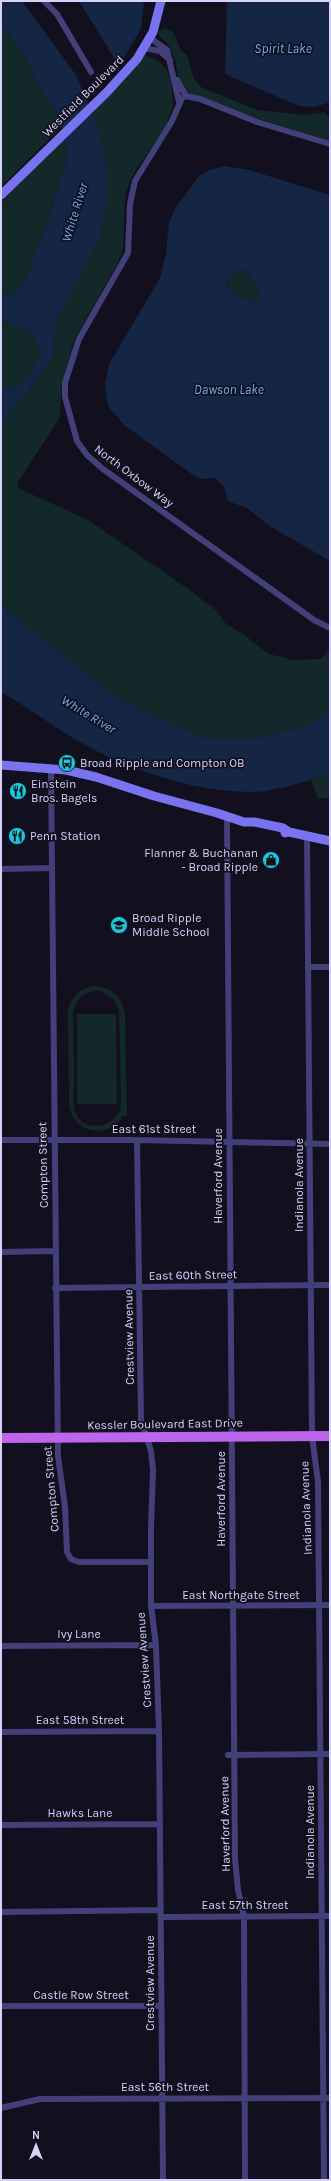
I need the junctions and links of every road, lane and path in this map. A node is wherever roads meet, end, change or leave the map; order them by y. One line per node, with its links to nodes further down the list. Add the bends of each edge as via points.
1 (44, 1): 6 (street, via 57,14)
2 (161, 1): 3 (street, Westfield Boulevard)
3 (150, 38): 4 (street, Westfield Boulevard); 5 (street, via 162,45)
4 (144, 48): 5 (street, via 160,51); 9 (street, Westfield Boulevard, via 107,92)
5 (170, 58): 7 (street)
6 (91, 72)
7 (182, 98): 8 (street, via 200,99 257,122); 10 (street, North Oxbow Way, via 172,121 133,186 126,259 77,344 64,388 73,431 83,451 99,466 314,620)
8 (330, 144)
9 (3, 193)
10 (330, 628)
11 (1, 765): 12 (street, via 19,765)
12 (22, 768): 13 (street); 14 (street, via 19,771)
13 (51, 769): 15 (street, via 87,775); 18 (street, Compton Street)
14 (1, 771)
15 (227, 818): 16 (street, via 283,828); 25 (street, Haverford Avenue)
16 (307, 836): 17 (street); 20 (street, Indianola Avenue)
17 (329, 842)
18 (52, 868): 19 (street); 23 (street, Compton Street)
19 (1, 869)
20 (308, 967): 21 (street); 26 (street, Indianola Avenue)
21 (330, 967)
22 (1, 1140): 23 (street, East 61st Street)
23 (54, 1140): 24 (street, East 61st Street); 28 (street, Compton Street)
24 (137, 1140): 25 (street, East 61st Street); 33 (street, Crestview Avenue)
25 (229, 1141): 26 (street, East 61st Street); 31 (street, Haverford Avenue)
26 (309, 1143): 27 (street, East 61st Street); 32 (street, Indianola Avenue)
27 (330, 1144)
28 (55, 1251): 29 (street); 34 (street, Compton Street)
29 (1, 1252)
30 (330, 1285): 32 (street, East 60th Street)
31 (230, 1286): 32 (street, East 60th Street); 33 (street, East 60th Street); 35 (street, Haverford Avenue)
32 (310, 1286): 36 (street, Indianola Avenue)
33 (139, 1287): 34 (street, East 60th Street); 38 (street, Crestview Avenue, via 141,1420)
34 (55, 1288): 40 (street, Compton Street)
35 (232, 1436): 36 (main road, Kessler Boulevard East Drive); 38 (main road, Kessler Boulevard East Drive); 45 (street, Haverford Avenue)
36 (312, 1436): 37 (main road, Kessler Boulevard East Drive); 42 (street, Indianola Avenue, via 318,1479)
37 (330, 1436)
38 (146, 1437): 40 (main road, Kessler Boulevard East Drive); 41 (street, Crestview Avenue, via 153,1470)
39 (1, 1438): 40 (main road, Kessler Boulevard East Drive)
40 (58, 1438): 41 (street, Compton Street, via 59,1468 67,1520 67,1550 70,1558 78,1562)
41 (151, 1562): 44 (street, Crestview Avenue)
42 (319, 1605): 43 (street, East Northgate Street); 45 (street, East Northgate Street); 50 (street, Indianola Avenue)
43 (330, 1605)
44 (151, 1606): 45 (street, East Northgate Street); 46 (street, Crestview Avenue)
45 (233, 1606): 52 (street, Haverford Avenue)
46 (156, 1645): 47 (street, Ivy Lane); 48 (street, Crestview Avenue)
47 (1, 1646)
48 (159, 1731): 49 (street, East 58th Street); 53 (street, Crestview Avenue)
49 (1, 1732)
50 (320, 1754): 51 (street); 52 (street); 58 (street, Indianola Avenue)
51 (330, 1754)
52 (231, 1755): 57 (street, Haverford Avenue, via 236,1867)
53 (160, 1824): 54 (street, Hawks Lane); 56 (street, Crestview Avenue)
54 (1, 1825)
55 (1, 1912): 56 (street, East 57th Street)
56 (161, 1913): 57 (street, East 57th Street); 61 (street, Crestview Avenue)
57 (244, 1916): 58 (street, East 57th Street); 63 (street, Haverford Avenue)
58 (322, 1916): 59 (street, East 57th Street); 64 (street, Indianola Avenue)
59 (330, 1916)
60 (1, 2006): 61 (street, Castle Row Street)
61 (161, 2006): 62 (street, Crestview Avenue)
62 (163, 2098): 63 (street, East 56th Street); 65 (street, East 56th Street, via 40,2099); 66 (street, Crestview Avenue)
63 (245, 2098): 64 (street, East 56th Street); 67 (street, Haverford Avenue)
64 (327, 2098): 68 (street, Indianola Avenue)
65 (1, 2108)
66 (163, 2180)
67 (245, 2180)
68 (324, 2180)

